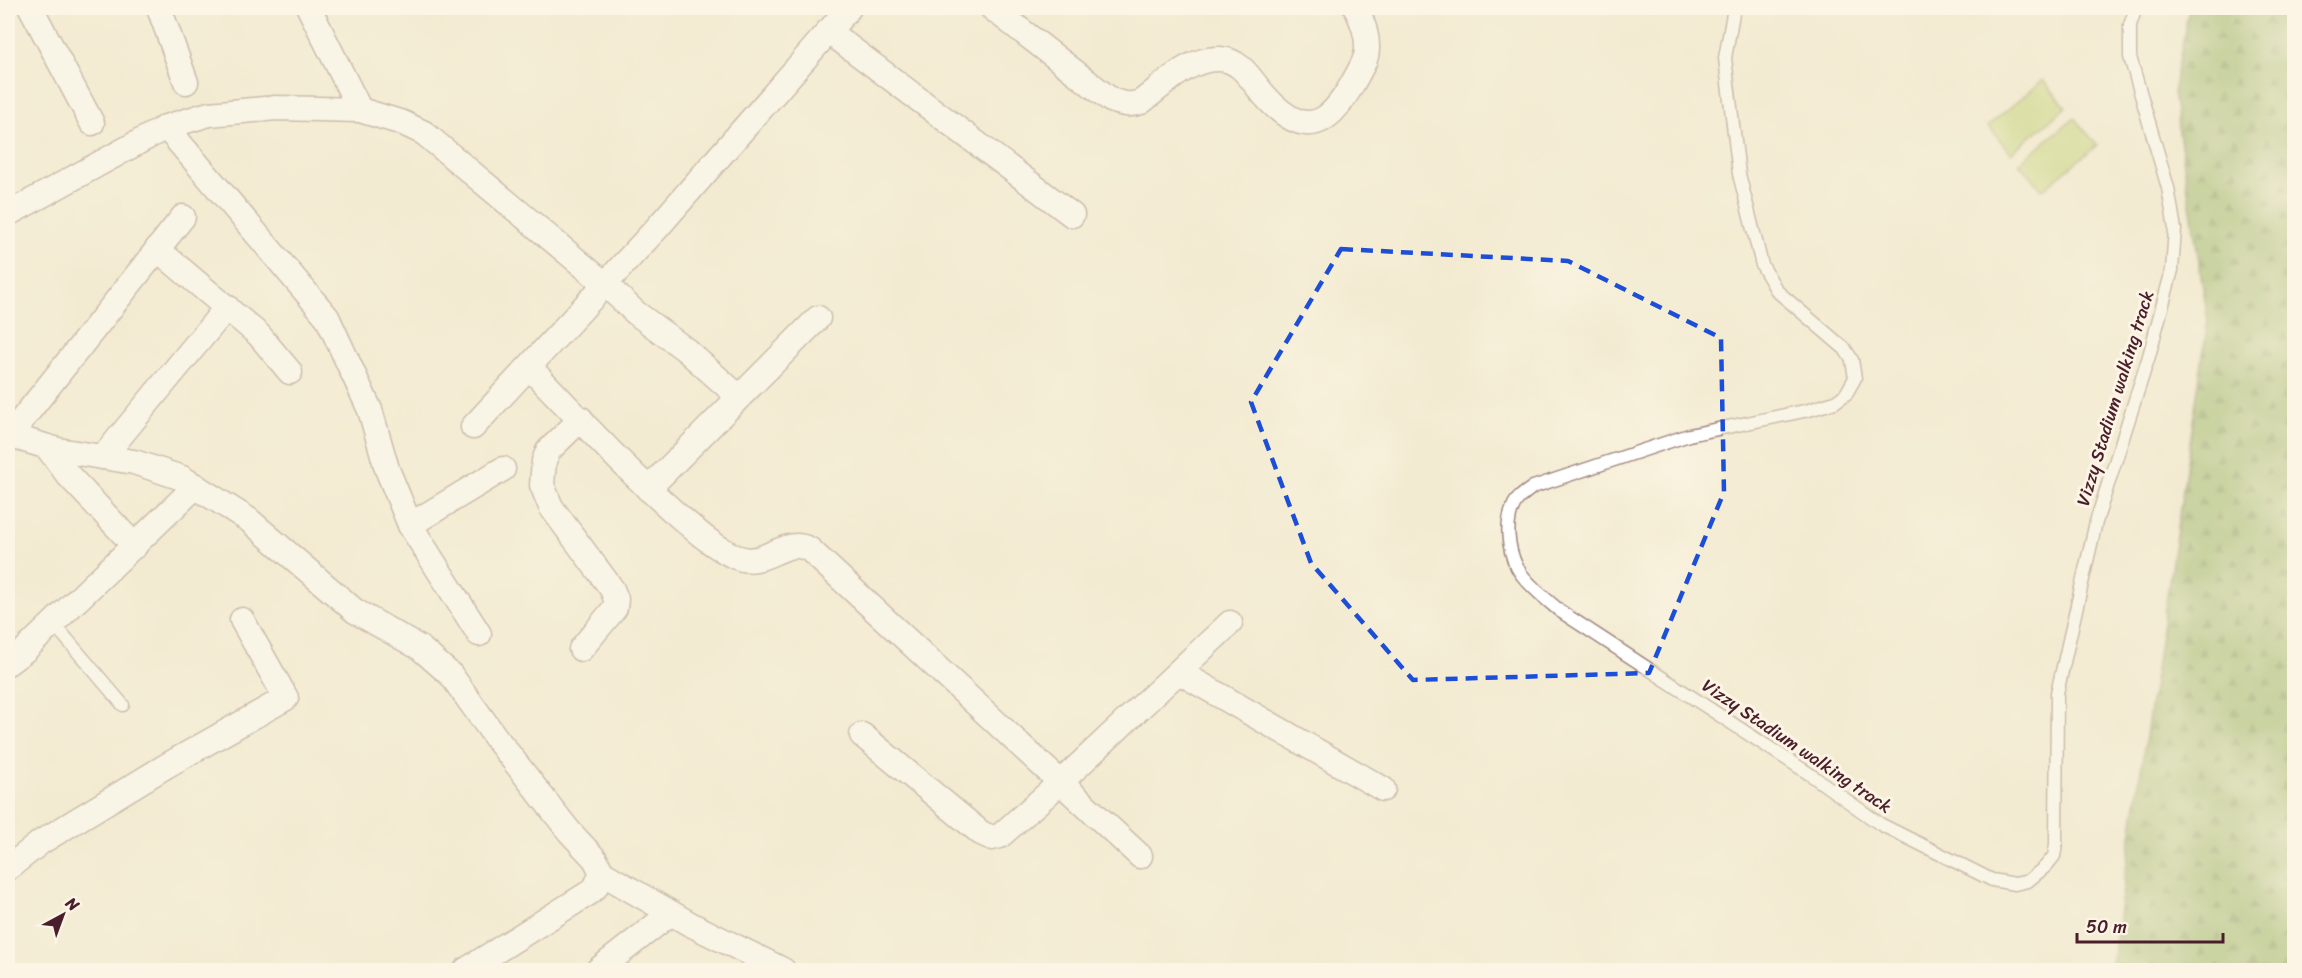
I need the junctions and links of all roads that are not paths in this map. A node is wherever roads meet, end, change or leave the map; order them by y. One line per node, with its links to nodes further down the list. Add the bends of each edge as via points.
1 (31, 8): 12 (street)
2 (159, 8): 10 (street)
3 (309, 8): 11 (street)
4 (849, 8): 9 (street)
5 (992, 8): 6 (street, via 1111,100 1123,105 1142,102 1188,67 1221,59 1237,65 1291,119 1316,124 1333,112 1366,59 1367,43)
6 (1356, 8)
7 (1734, 8): 8 (lane, Vizzy Stadium walking track, via 1725,58 1739,174 1762,265 1777,291 1845,348 1855,378 1846,394 1835,402 1689,435 1533,488 1512,507 1512,552 1521,573 1560,611 1880,824 1992,880 2015,884 2040,874 2054,856 2057,693 2096,522 2172,270 2175,229 2168,188 2130,57 2130,25)
8 (2136, 8)
9 (828, 31): 15 (street); 18 (street)
10 (186, 82)
11 (360, 110): 13 (street, via 276,108 209,114); 18 (street, via 424,134)
12 (93, 123)
13 (166, 127): 14 (street); 32 (street, via 327,317 370,410 387,469)
14 (8, 214)
15 (1072, 215)
16 (183, 217): 17 (street)
17 (157, 249): 19 (street); 26 (street)
18 (605, 284): 21 (street); 23 (street)
19 (227, 307): 22 (street, via 260,335); 28 (street)
20 (818, 318): 23 (street)
21 (529, 367): 24 (street); 25 (street)
22 (290, 372)
23 (740, 397): 31 (street)
24 (580, 419): 31 (street); 38 (street, via 548,451 542,485 551,507 616,599 615,608)
25 (473, 427)
26 (8, 436): 27 (street)
27 (47, 447): 28 (street); 33 (street)
28 (103, 457): 30 (street, via 134,462)
29 (502, 469): 32 (street)
30 (196, 486): 33 (street); 47 (street, via 249,520 355,612 437,661 595,859)
31 (648, 489): 43 (street, via 710,543 737,557 759,560 788,547 809,549)
32 (410, 525): 37 (street)
33 (135, 546): 36 (street)
34 (242, 620): 46 (street, via 286,698 41,842)
35 (1230, 623): 40 (street)
36 (54, 624): 39 (street); 41 (lane)
37 (479, 634)
38 (581, 649)
39 (8, 663)
40 (1179, 672): 43 (street); 44 (street)
41 (123, 705)
42 (862, 735): 43 (street, via 992,838 1011,828)
43 (1061, 782): 45 (street)
44 (1383, 789)
45 (1140, 856)
46 (8, 868)
47 (602, 873): 48 (street); 49 (street, via 589,893)
48 (671, 913): 50 (street); 51 (street)
49 (466, 970)
50 (598, 970)
51 (783, 970)

